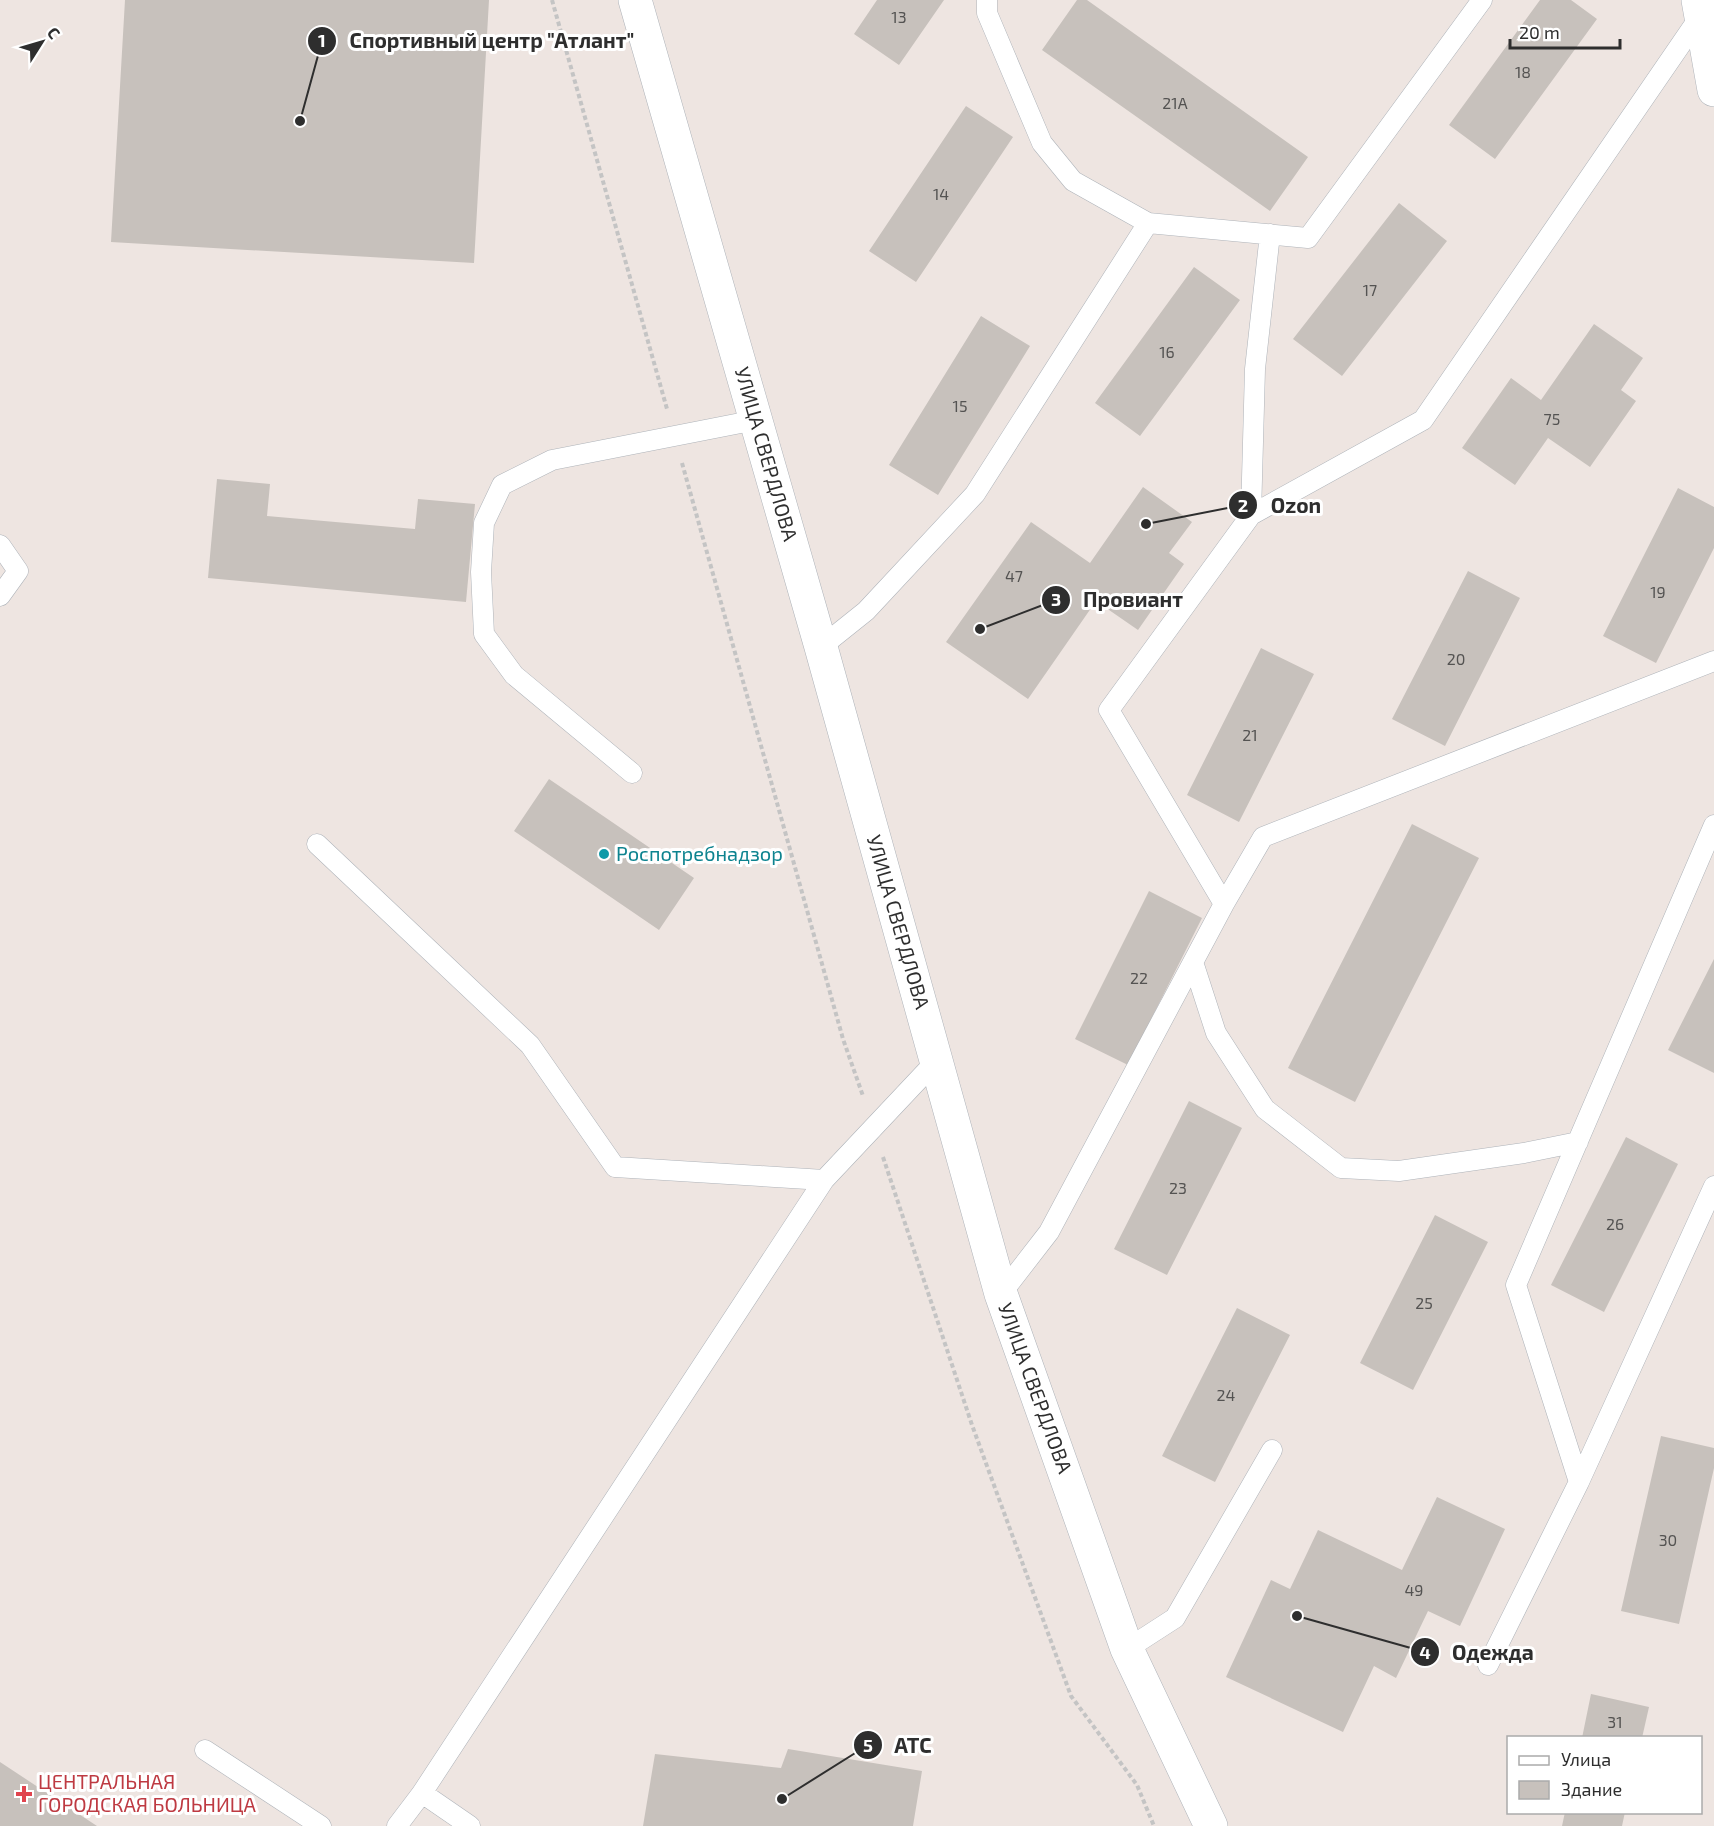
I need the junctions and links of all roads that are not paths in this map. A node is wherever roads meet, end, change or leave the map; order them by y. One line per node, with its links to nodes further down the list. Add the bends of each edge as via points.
1 (635, 0): 8 (main road, УЛИЦА СВЕРДЛОВА)
2 (987, 0): 6 (lane, via 987,13 1042,143 1073,181)
3 (1482, 0): 7 (lane, via 1308,238)
4 (1700, 7): 5 (main road); 9 (lane, via 1423,420)
5 (1714, 90)
6 (1148, 223): 7 (lane); 12 (lane, via 975,494 866,611)
7 (1270, 234): 9 (lane, via 1255,369)
8 (756, 420): 12 (main road, УЛИЦА СВЕРДЛОВА); 14 (lane, via 552,460 502,485 484,523 484,634 514,675)
9 (1251, 515): 17 (lane, via 1109,710)
10 (0, 545): 11 (lane, via 18,571)
11 (0, 596)
12 (821, 647): 19 (main road, УЛИЦА СВЕРДЛОВА)
13 (1714, 661): 17 (lane, via 1263,837)
14 (632, 774)
15 (1714, 825): 20 (lane)
16 (316, 844): 21 (lane, via 530,1046 615,1167)
17 (1224, 904): 18 (lane)
18 (1193, 962): 20 (lane, via 1216,1033 1265,1109 1341,1168 1399,1171); 23 (lane, via 1050,1232)
19 (937, 1060): 21 (lane); 23 (main road, УЛИЦА СВЕРДЛОВА)
20 (1578, 1142): 25 (lane, via 1516,1285)
21 (824, 1180): 29 (lane)
22 (1714, 1186): 25 (lane)
23 (1001, 1294): 26 (main road, УЛИЦА СВЕРДЛОВА)
24 (1272, 1450): 26 (lane, via 1175,1618)
25 (1579, 1482): 27 (lane)
26 (1127, 1649): 33 (main road, УЛИЦА СВЕРДЛОВА)
27 (1488, 1665)
28 (205, 1750): 30 (lane)
29 (422, 1792): 31 (lane); 32 (lane)
30 (321, 1826)
31 (397, 1826)
32 (471, 1826)
33 (1211, 1826)

